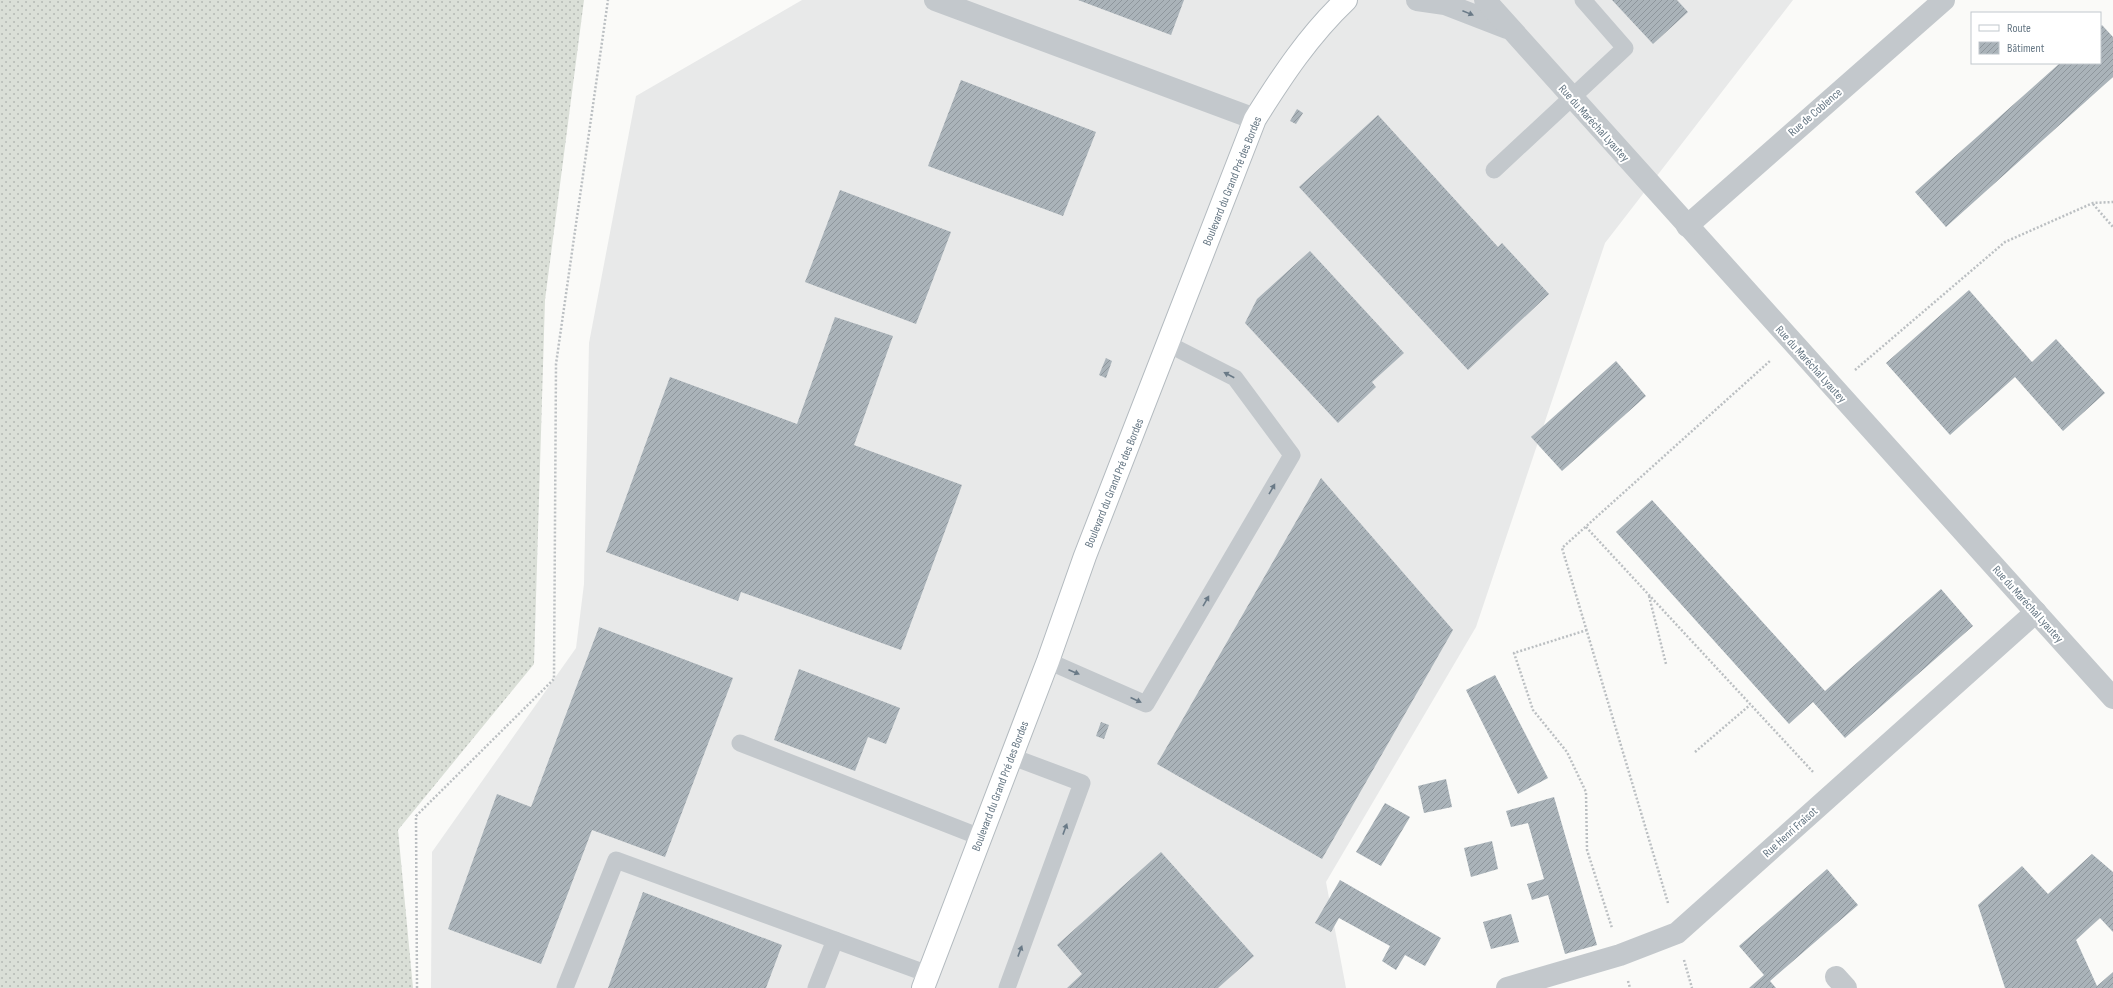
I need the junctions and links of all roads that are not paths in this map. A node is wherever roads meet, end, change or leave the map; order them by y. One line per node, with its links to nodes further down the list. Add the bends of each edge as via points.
1 (935, 0): 9 (street)
2 (1346, 0): 9 (main road, Boulevard du Grand Pré des Bordes, via 1322,23 1281,77)
3 (1417, 0): 7 (street, Rue du Maréchal Lyautey, one-way to 7, via 1445,4)
4 (1485, 0): 7 (street, Rue du Maréchal Lyautey)
5 (1583, 0): 8 (lane, via 1626,48)
6 (1944, 0): 11 (street, Rue de Coblence)
7 (1510, 30): 8 (street, Rue du Maréchal Lyautey)
8 (1572, 98): 10 (lane); 11 (street, Rue du Maréchal Lyautey)
9 (1255, 119): 12 (main road, Boulevard du Grand Pré des Bordes)
10 (1494, 170)
11 (1686, 226): 13 (street, Rue du Maréchal Lyautey)
12 (1168, 344): 14 (main road, Boulevard du Grand Pré des Bordes, via 1085,556); 14 (lane, one-way to 12, via 1146,704 1292,455 1235,378)
13 (2036, 612): 15 (street, Rue du Maréchal Lyautey); 24 (street, Rue Henri Fraisot, via 1677,933 1620,955)
14 (1048, 661): 17 (main road, Boulevard du Grand Pré des Bordes)
15 (2113, 698)
16 (740, 742): 18 (lane)
17 (1010, 756): 18 (main road, Boulevard du Grand Pré des Bordes); 23 (lane, one-way to 17, via 1082,783)
18 (980, 836): 20 (main road, Boulevard du Grand Pré des Bordes)
19 (835, 940): 20 (lane); 21 (lane, via 616,860); 22 (lane)
20 (928, 984)
21 (565, 988)
22 (816, 988)
23 (1007, 988)
24 (1507, 988)

